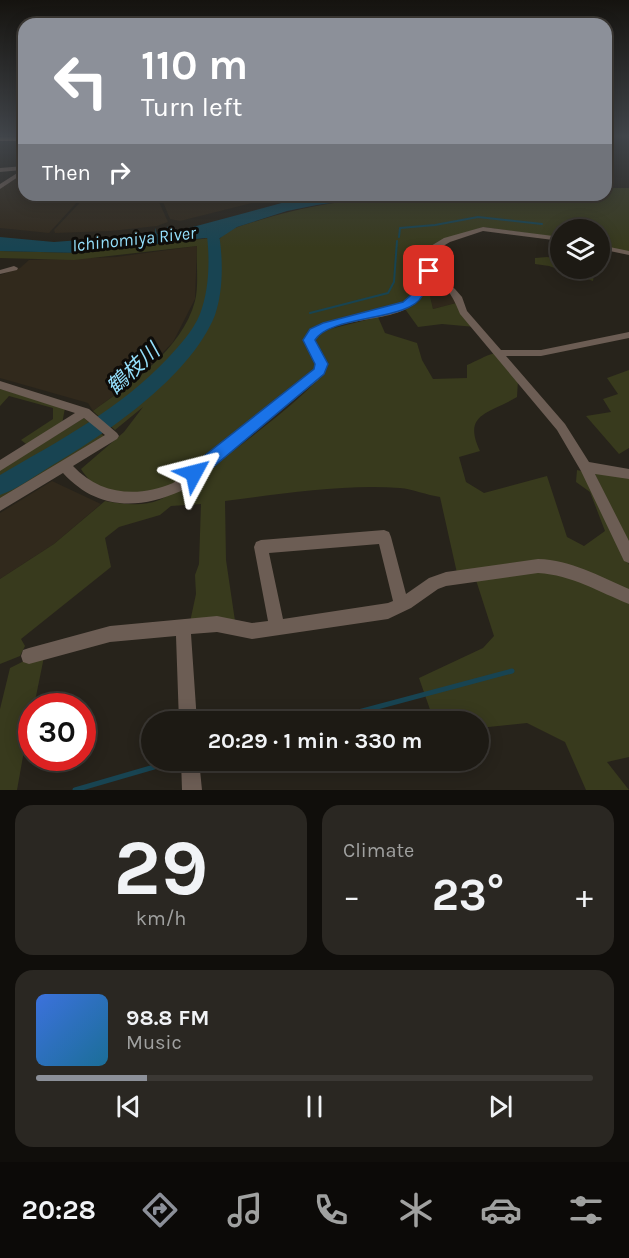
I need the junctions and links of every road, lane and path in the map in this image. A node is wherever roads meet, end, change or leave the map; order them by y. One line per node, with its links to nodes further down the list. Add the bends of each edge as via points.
1 (18, 174): 2 (street)
2 (0, 187)
3 (550, 238): 6 (street, via 483,229 447,240 418,257)
4 (610, 249): 5 (street)
5 (629, 253)
6 (420, 264): 10 (street, via 454,291 462,300 463,312); 14 (street, via 412,301 314,332 309,340 322,364 314,377 171,490 145,497 113,497 87,488)
7 (14, 268): 8 (street)
8 (0, 272)
9 (629, 335): 10 (street, via 541,353)
10 (499, 352): 15 (street, via 561,427)
11 (0, 385): 12 (street)
12 (87, 413): 13 (street); 14 (street, via 113,436)
13 (0, 466)
14 (66, 467): 17 (street)
15 (585, 467): 16 (street); 18 (street)
16 (629, 474)
17 (0, 505)
18 (629, 556)
19 (629, 597): 20 (street, via 552,565 446,579)
20 (402, 605): 22 (street, via 388,611); 22 (street, via 384,537 261,547)
21 (183, 627): 22 (street, via 217,624 252,631); 23 (street, via 110,634); 24 (street)
22 (277, 627)
23 (29, 656)
24 (187, 711)
25 (191, 771): 26 (street)
26 (192, 790)

